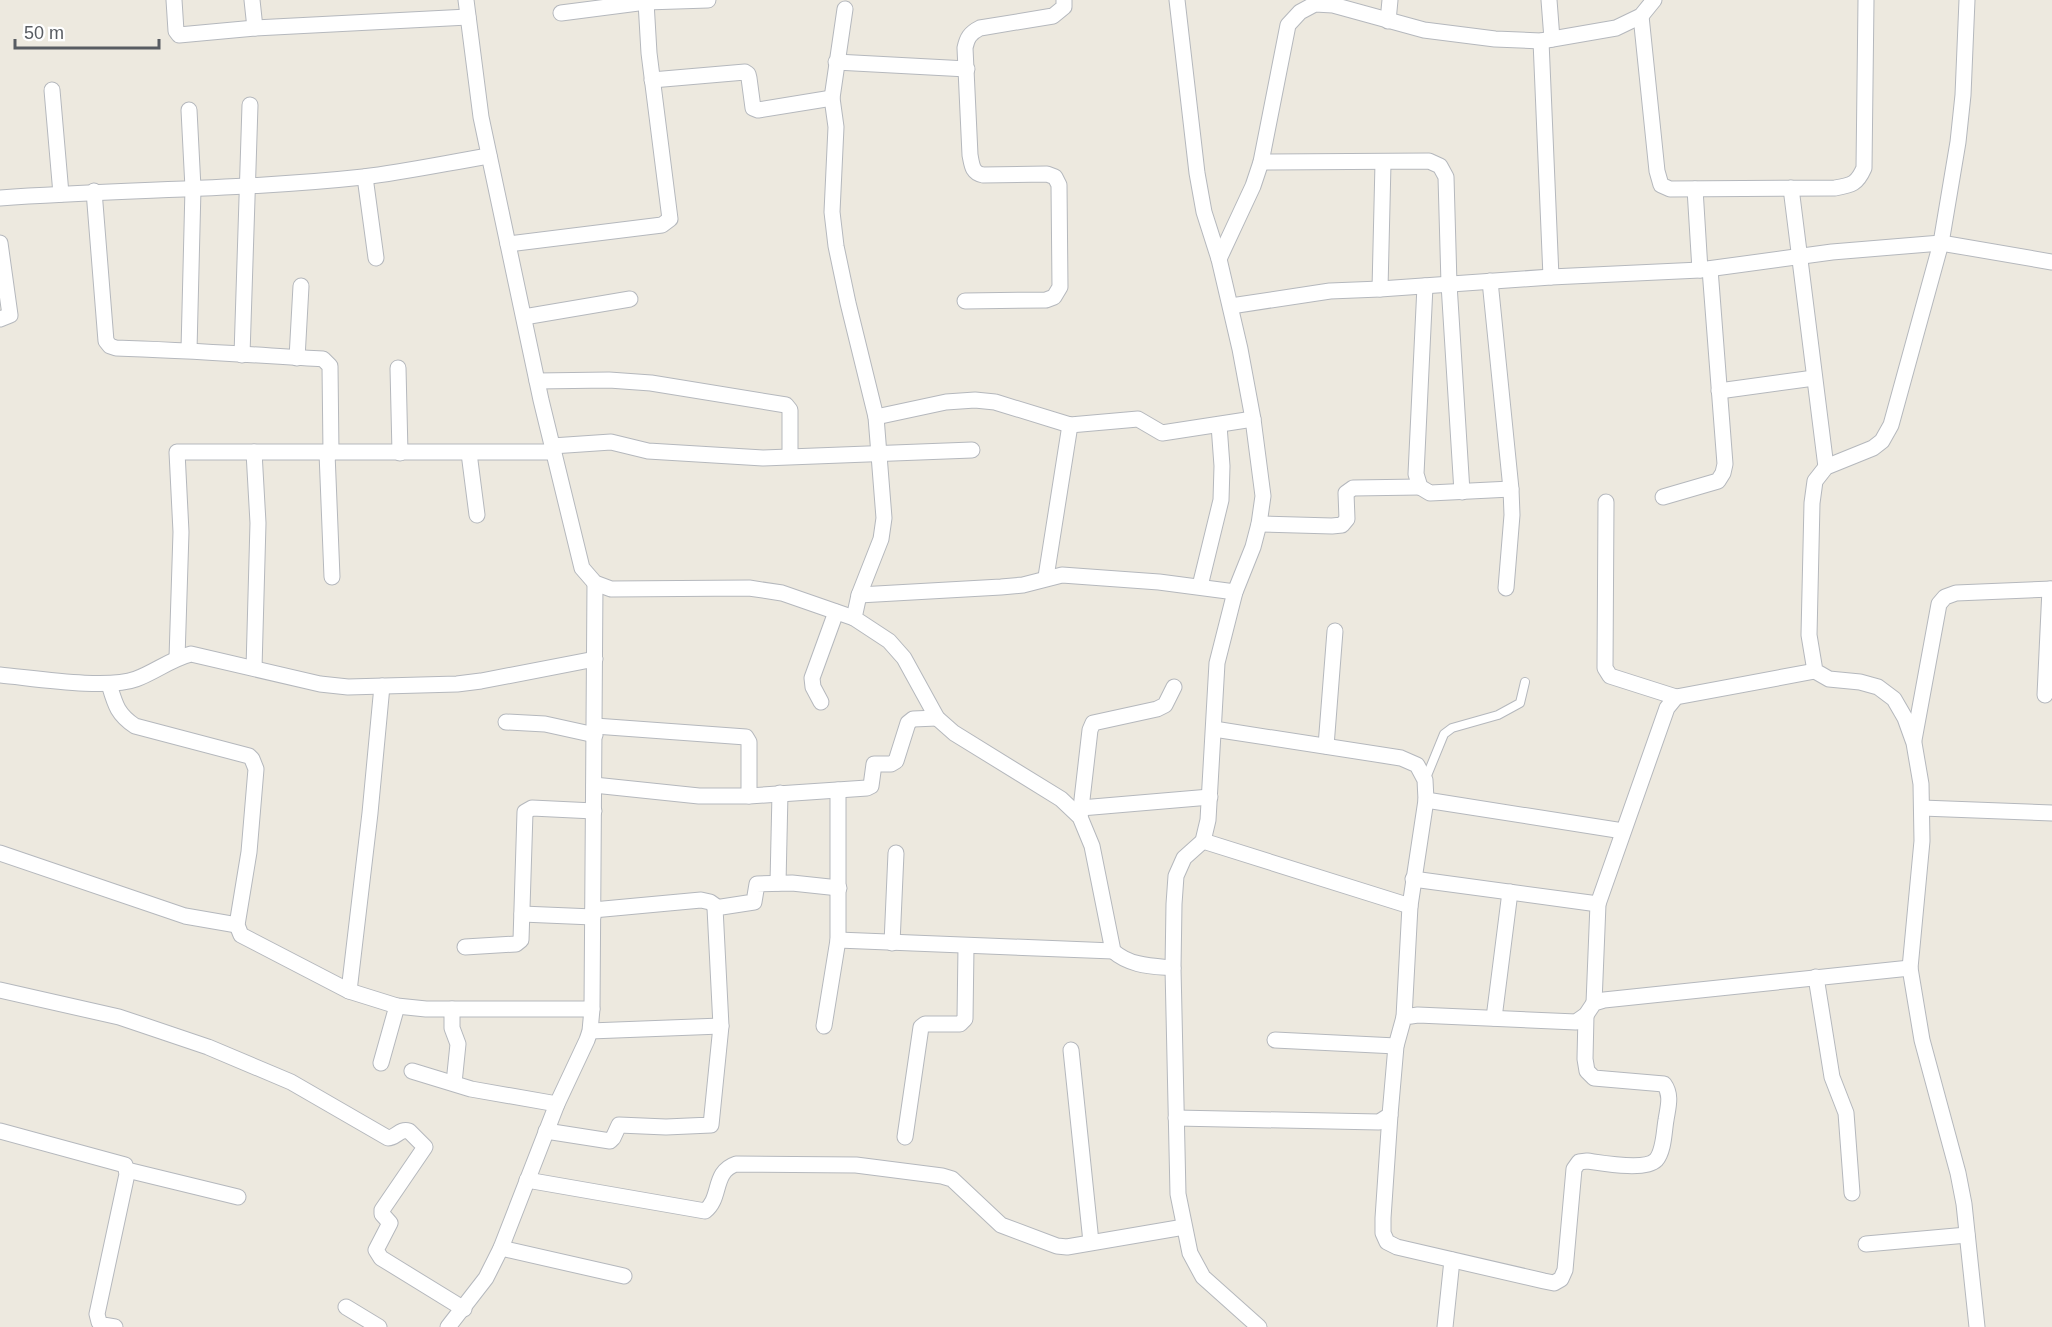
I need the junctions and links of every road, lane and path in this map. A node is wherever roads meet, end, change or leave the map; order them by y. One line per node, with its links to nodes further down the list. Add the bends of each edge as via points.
1 (174, 0): 18 (street, via 179,35)
2 (252, 0): 18 (street)
3 (466, 0): 16 (street)
4 (708, 0): 12 (street)
5 (1064, 0): 21 (street, via 1064,7 1053,16 972,32 965,48)
6 (1177, 0): 43 (street, via 1197,173)
7 (1390, 0): 17 (street)
8 (1549, 0): 19 (street)
9 (1654, 0): 15 (street)
10 (1866, 0): 33 (street, via 1862,174 1859,180 1842,187)
11 (1967, 0): 39 (street, via 1963,95)
12 (646, 2): 14 (street); 22 (street)
13 (844, 9): 20 (street)
14 (561, 13)
15 (1641, 16): 19 (street, via 1616,28); 34 (street, via 1661,185)
16 (468, 17): 18 (street); 27 (street)
17 (1388, 21): 19 (street, via 1456,35); 28 (street, via 1334,5 1315,4 1300,12 1288,26)
18 (255, 28)
19 (1546, 40): 46 (street)
20 (836, 62): 21 (street); 24 (street)
21 (966, 69): 53 (street, via 972,169 983,175 1047,174 1055,177 1059,185 1060,288 1046,300)
22 (652, 80): 24 (street, via 745,72 753,108 758,110); 40 (street, via 670,219 662,225)
23 (52, 90): 36 (street)
24 (832, 98): 64 (street, via 837,127 833,228)
25 (250, 105): 31 (street)
26 (189, 110): 32 (street)
27 (489, 156): 30 (street); 40 (street)
28 (1261, 162): 29 (street); 43 (street)
29 (1383, 163): 48 (street, via 1429,161 1440,165 1446,177); 51 (street)
30 (365, 177): 31 (street); 42 (street)
31 (247, 186): 32 (street); 58 (street)
32 (193, 188): 35 (street); 57 (street)
33 (1791, 188): 34 (street); 41 (street)
34 (1695, 189): 45 (street)
35 (94, 191): 36 (street); 57 (street, via 106,341 116,348)
36 (61, 194): 37 (street)
37 (0, 198)
38 (0, 243): 56 (street, via 10,315)
39 (1941, 243): 41 (street); 44 (street); 76 (street, via 1891,425 1873,448)
40 (508, 244): 55 (street)
41 (1801, 257): 45 (street); 61 (street)
42 (376, 258)
43 (1219, 259): 54 (street)
44 (2052, 262)
45 (1705, 270): 46 (street); 63 (street)
46 (1551, 277): 47 (street)
47 (1490, 281): 48 (street); 78 (street)
48 (1449, 284): 50 (street); 79 (street)
49 (301, 286): 59 (street)
50 (1425, 286): 51 (street); 77 (street, via 1416,474)
51 (1380, 289): 54 (street, via 1307,293)
52 (630, 299): 55 (street)
53 (965, 301)
54 (1231, 306): 65 (street)
55 (524, 317): 62 (street)
56 (0, 319)
57 (189, 350): 58 (street)
58 (242, 355): 59 (street)
59 (297, 357): 72 (street, via 323,359 330,366)
60 (398, 368): 73 (street)
61 (1814, 378): 63 (street); 76 (street)
62 (537, 381): 68 (street); 75 (street, via 651,383 786,405 790,410)
63 (1719, 391): 80 (street, via 1723,474 1718,482)
64 (876, 417): 67 (street, via 975,400 995,402); 71 (street)
65 (1253, 419): 66 (street); 83 (street, via 1263,496)
66 (1219, 424): 67 (street, via 1162,433 1138,418); 87 (street, via 1221,500)
67 (1070, 425): 85 (street)
68 (553, 449): 74 (street); 75 (street, via 611,442 648,451); 86 (street, via 582,568)
69 (972, 450): 71 (street)
70 (254, 452): 72 (street); 95 (street, via 177,452 181,531); 97 (street, via 258,523)
71 (879, 452): 75 (street); 91 (street, via 885,518)
72 (329, 453): 73 (street); 84 (street)
73 (400, 453): 74 (street)
74 (469, 453): 82 (street)
75 (790, 456)
76 (1826, 467): 98 (street, via 1815,481 1812,503 1809,635)
77 (1420, 487): 79 (street, via 1430,493); 83 (street, via 1353,488 1346,493 1347,519 1342,525)
78 (1511, 489): 79 (street); 88 (street)
79 (1462, 492)
80 (1663, 497)
81 (1606, 502): 105 (street, via 1605,668 1610,676)
82 (477, 515)
83 (1259, 524): 90 (street)
84 (332, 577)
85 (1046, 578): 87 (street, via 1062,575); 91 (street, via 1023,585)
86 (595, 583): 92 (street, via 611,589 750,588 782,593); 96 (street)
87 (1200, 586): 90 (street)
88 (1506, 588)
89 (2051, 589): 104 (street); 111 (street, via 1956,593 1945,597 1939,604)
90 (1235, 592): 109 (street, via 1217,663)
91 (859, 595): 93 (street)
92 (836, 612): 93 (street); 106 (street, via 812,678)
93 (854, 618): 107 (street, via 889,641 904,658)
94 (1335, 631): 112 (street)
95 (177, 658): 97 (street, via 191,654); 101 (street, via 136,680)
96 (595, 659): 102 (street, via 473,682); 110 (street)
97 (254, 668): 102 (street, via 320,684)
98 (1815, 671): 105 (street); 111 (street, via 1829,679 1878,687 1894,699)
99 (0, 675): 101 (street)
100 (1525, 682): 113 (lane, via 1520,703 1511,709 1444,734)
101 (108, 684): 137 (street, via 117,709 135,726 252,759 256,770 249,852)
102 (382, 686): 147 (street)
103 (1174, 687): 122 (street, via 1164,705 1157,709 1093,723)
104 (2044, 695)
105 (1676, 697): 124 (street, via 1667,708)
106 (821, 702)
107 (937, 718): 115 (street, via 908,723 896,761 874,764 869,788); 122 (street, via 954,733)
108 (506, 722): 110 (street)
109 (1214, 729): 112 (street); 118 (street)
110 (595, 730): 114 (street); 117 (street, via 746,737)
111 (1914, 743): 120 (street)
112 (1326, 746): 113 (street, via 1401,758 1417,765)
113 (1425, 780): 119 (street)
114 (594, 785): 117 (street, via 699,796); 121 (street)
115 (838, 790): 116 (street); 130 (street)
116 (780, 793): 117 (street); 129 (street)
117 (748, 796)
118 (1210, 797): 122 (street); 125 (street)
119 (1426, 800): 124 (street); 128 (street)
120 (1922, 807): 123 (street); 144 (street)
121 (594, 811): 135 (street, via 532,808 525,812); 136 (street)
122 (1080, 813): 142 (street, via 1092,846)
123 (2052, 813)
124 (1623, 831): 132 (street)
125 (1203, 841): 133 (street); 143 (street, via 1184,858 1176,876)
126 (0, 853): 137 (street, via 185,916)
127 (896, 853): 139 (street)
128 (1413, 879): 131 (street); 133 (street)
129 (778, 883): 130 (street); 134 (street, via 757,884 752,904)
130 (839, 888): 138 (street)
131 (1510, 892): 132 (street); 154 (street)
132 (1598, 904): 152 (street)
133 (1410, 906): 153 (street)
134 (717, 907): 136 (street, via 701,900); 155 (street, via 714,910)
135 (522, 914): 136 (street); 140 (street, via 520,943)
136 (593, 914): 151 (street)
137 (237, 925): 147 (street, via 241,934)
138 (838, 940): 139 (street); 156 (street)
139 (892, 943): 141 (street)
140 (465, 947)
141 (966, 947): 142 (street); 169 (street, via 965,1019 960,1024 921,1027)
142 (1113, 951): 143 (street, via 1134,964)
143 (1173, 968): 166 (street)
144 (1910, 968): 145 (street); 175 (street, via 1922,1040 1958,1173)
145 (1816, 977): 152 (street, via 1604,1000); 172 (street, via 1832,1077 1846,1113)
146 (3, 991): 149 (street); 182 (street, via 119,1017 208,1047 291,1082 388,1138 409,1131 425,1147 382,1210 390,1222 376,1250 381,1258)
147 (349, 991): 148 (street)
148 (398, 1006): 150 (street); 161 (street)
149 (0, 1007)
150 (452, 1009): 151 (street); 163 (street, via 452,1028 458,1044)
151 (592, 1009): 157 (street)
152 (1590, 1009): 154 (street, via 1576,1022); 179 (street, via 1587,1071 1594,1078 1655,1082 1664,1084 1668,1090 1661,1151 1656,1160 1638,1166 1579,1162 1574,1169 1561,1279 1544,1281)
153 (1404, 1017): 154 (street); 159 (street)
154 (1494, 1018)
155 (721, 1026): 157 (street); 168 (street, via 711,1125 619,1125 610,1141)
156 (824, 1026)
157 (590, 1031): 164 (street)
158 (1275, 1040): 159 (street)
159 (1396, 1046): 165 (street)
160 (1071, 1050): 176 (street)
161 (381, 1063)
162 (412, 1071): 163 (street)
163 (454, 1083): 164 (street)
164 (557, 1104): 168 (street)
165 (1390, 1115): 166 (street, via 1379,1122 1362,1123); 179 (street, via 1383,1233 1387,1242 1397,1247)
166 (1176, 1118): 174 (street, via 1178,1194)
167 (0, 1131): 170 (street, via 120,1162)
168 (546, 1131): 171 (street)
169 (905, 1137)
170 (127, 1170): 173 (street); 183 (street, via 97,1314 103,1325)
171 (527, 1180): 176 (street, via 705,1212 711,1207 723,1172 736,1164 856,1165 952,1179 1001,1225 1057,1246); 178 (street)
172 (1852, 1194)
173 (238, 1197)
174 (1184, 1227): 176 (street); 186 (street, via 1190,1253 1203,1277)
175 (1967, 1235): 177 (street); 188 (street)
176 (1091, 1242)
177 (1866, 1244)
178 (501, 1248): 180 (street); 182 (street)
179 (1452, 1260): 187 (street)
180 (624, 1276)
181 (346, 1307): 184 (street)
182 (464, 1308): 185 (street)
183 (115, 1327)
184 (379, 1327)
185 (448, 1327)
186 (1259, 1327)
187 (1445, 1327)
188 (1977, 1327)

